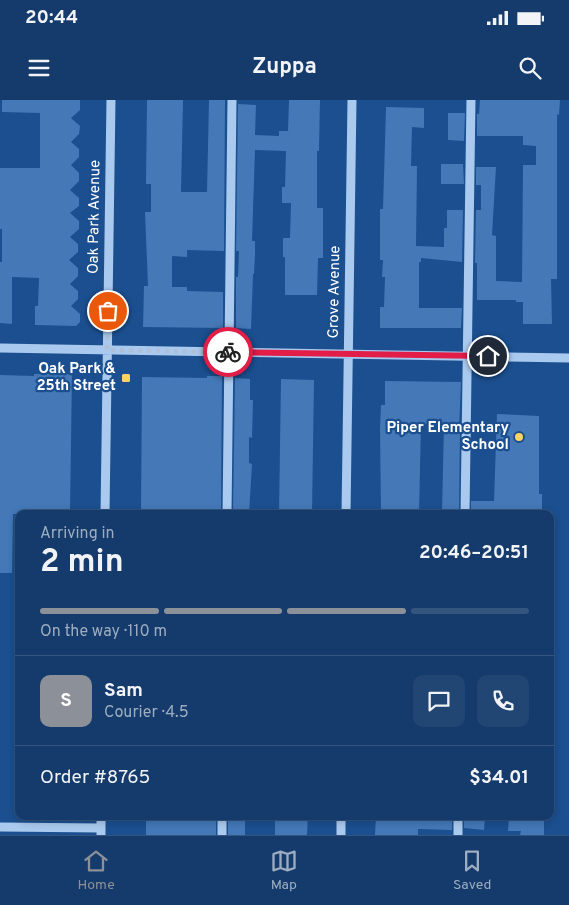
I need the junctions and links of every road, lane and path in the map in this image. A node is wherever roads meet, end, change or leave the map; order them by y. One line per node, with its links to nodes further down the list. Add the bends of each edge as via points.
1 (110, 100): 6 (street, Oak Park Avenue)
2 (232, 100): 7 (street)
3 (352, 100): 8 (street, Grove Avenue)
4 (471, 100): 9 (street)
5 (0, 348): 6 (street)
6 (107, 350): 7 (street); 11 (street, Oak Park Avenue)
7 (230, 352): 8 (street); 12 (street)
8 (348, 354): 9 (street); 13 (street, Grove Avenue)
9 (468, 356): 10 (street); 14 (street)
10 (569, 358)
11 (105, 510)
12 (227, 510)
13 (346, 510)
14 (464, 510)
15 (222, 820): 20 (street)
16 (341, 820): 21 (street)
17 (458, 820): 22 (street)
18 (0, 827): 19 (street)
19 (101, 832)
20 (222, 835)
21 (341, 835)
22 (458, 835)

